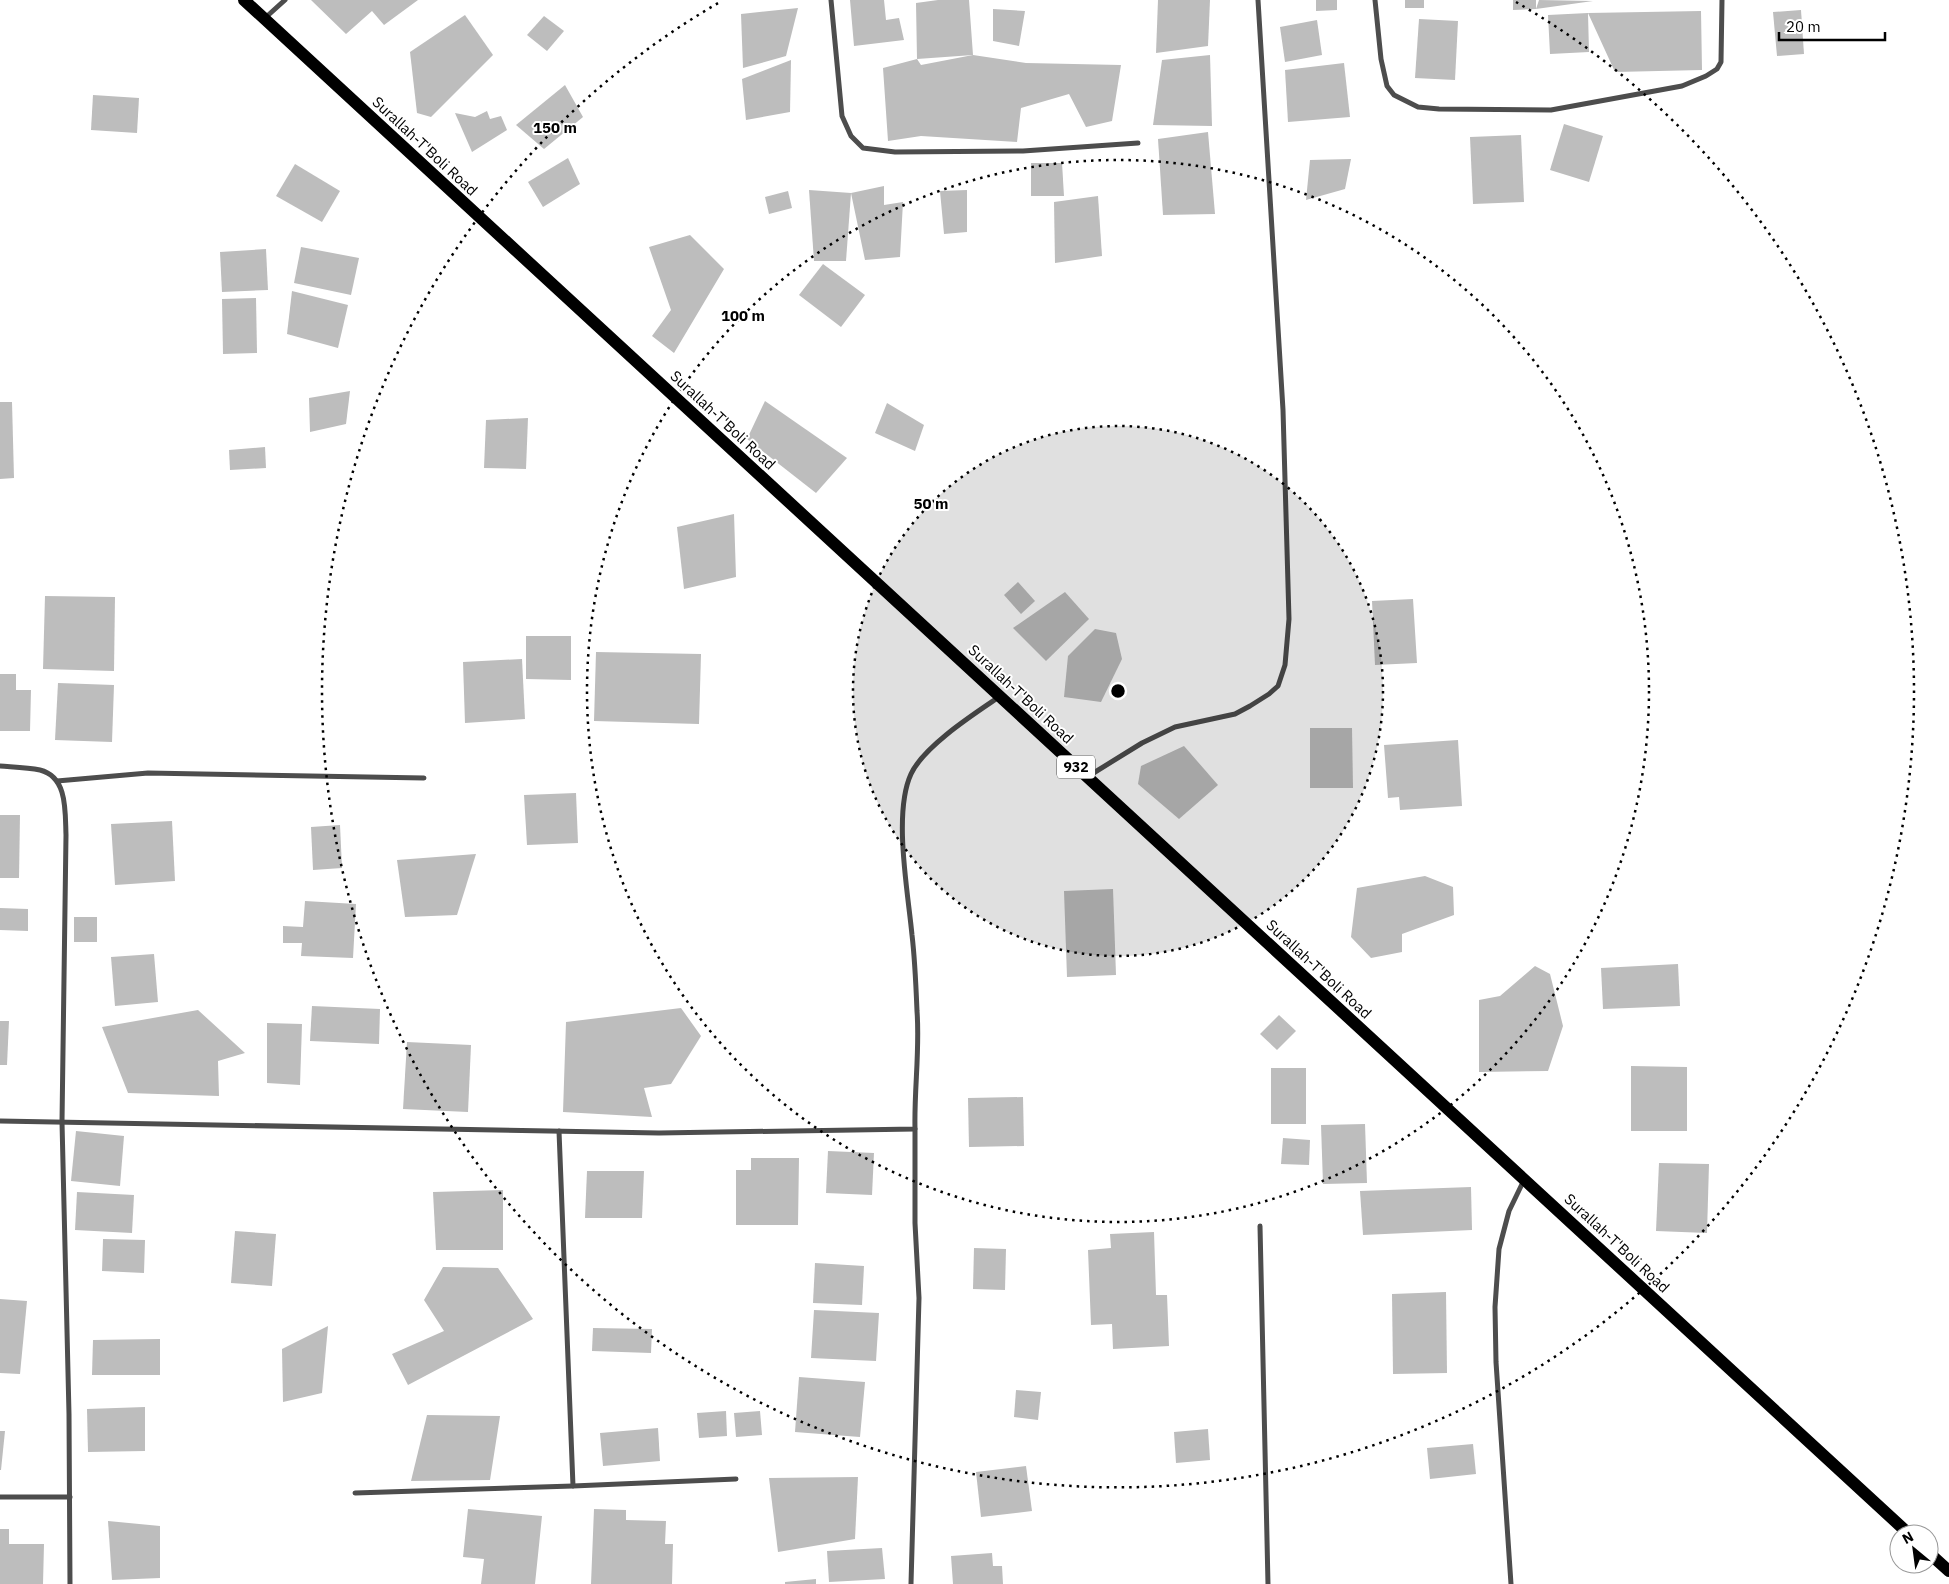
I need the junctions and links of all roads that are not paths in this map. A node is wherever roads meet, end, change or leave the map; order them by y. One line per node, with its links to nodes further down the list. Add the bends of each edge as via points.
1 (244, 0): 7 (main road, Surallah-T'Boli Road / 932)
2 (284, 0): 7 (street)
3 (831, 0): 8 (street, via 842,116 851,136 863,148 895,152 1022,151)
4 (1258, 0): 11 (street, via 1283,410 1289,619 1285,665 1278,686 1250,706 1234,714 1175,727)
5 (1375, 0): 6 (street, via 1381,59 1388,86 1394,94 1418,107 1551,110 1682,86 1717,69)
6 (1722, 0)
7 (263, 19): 9 (main road, Surallah-T'Boli Road / 932)
8 (1138, 143)
9 (999, 696): 11 (main road, Surallah-T'Boli Road / 932); 16 (street, via 926,753 911,773 904,800 902,825 918,1014)
10 (0, 766): 13 (street, via 41,770)
11 (1087, 777): 18 (main road, Surallah-T'Boli Road / 932)
12 (424, 778): 13 (street, via 148,773)
13 (57, 781): 15 (street, via 64,798 66,835)
14 (0, 1120): 15 (street)
15 (62, 1122): 17 (street); 24 (street)
16 (915, 1129): 17 (street, via 659,1133); 29 (street, via 919,1298)
17 (559, 1131): 21 (street)
18 (1524, 1180): 25 (main road, Surallah-T'Boli Road / 932); 31 (street, via 1509,1210 1499,1249 1495,1306)
19 (1260, 1226): 30 (street)
20 (736, 1479): 21 (street)
21 (573, 1486): 22 (street)
22 (355, 1493)
23 (0, 1497): 24 (street)
24 (70, 1497): 28 (street)
25 (1898, 1524)
26 (1939, 1562): 27 (main road)
27 (1949, 1571)
28 (70, 1584)
29 (911, 1584)
30 (1268, 1584)
31 (1511, 1584)

